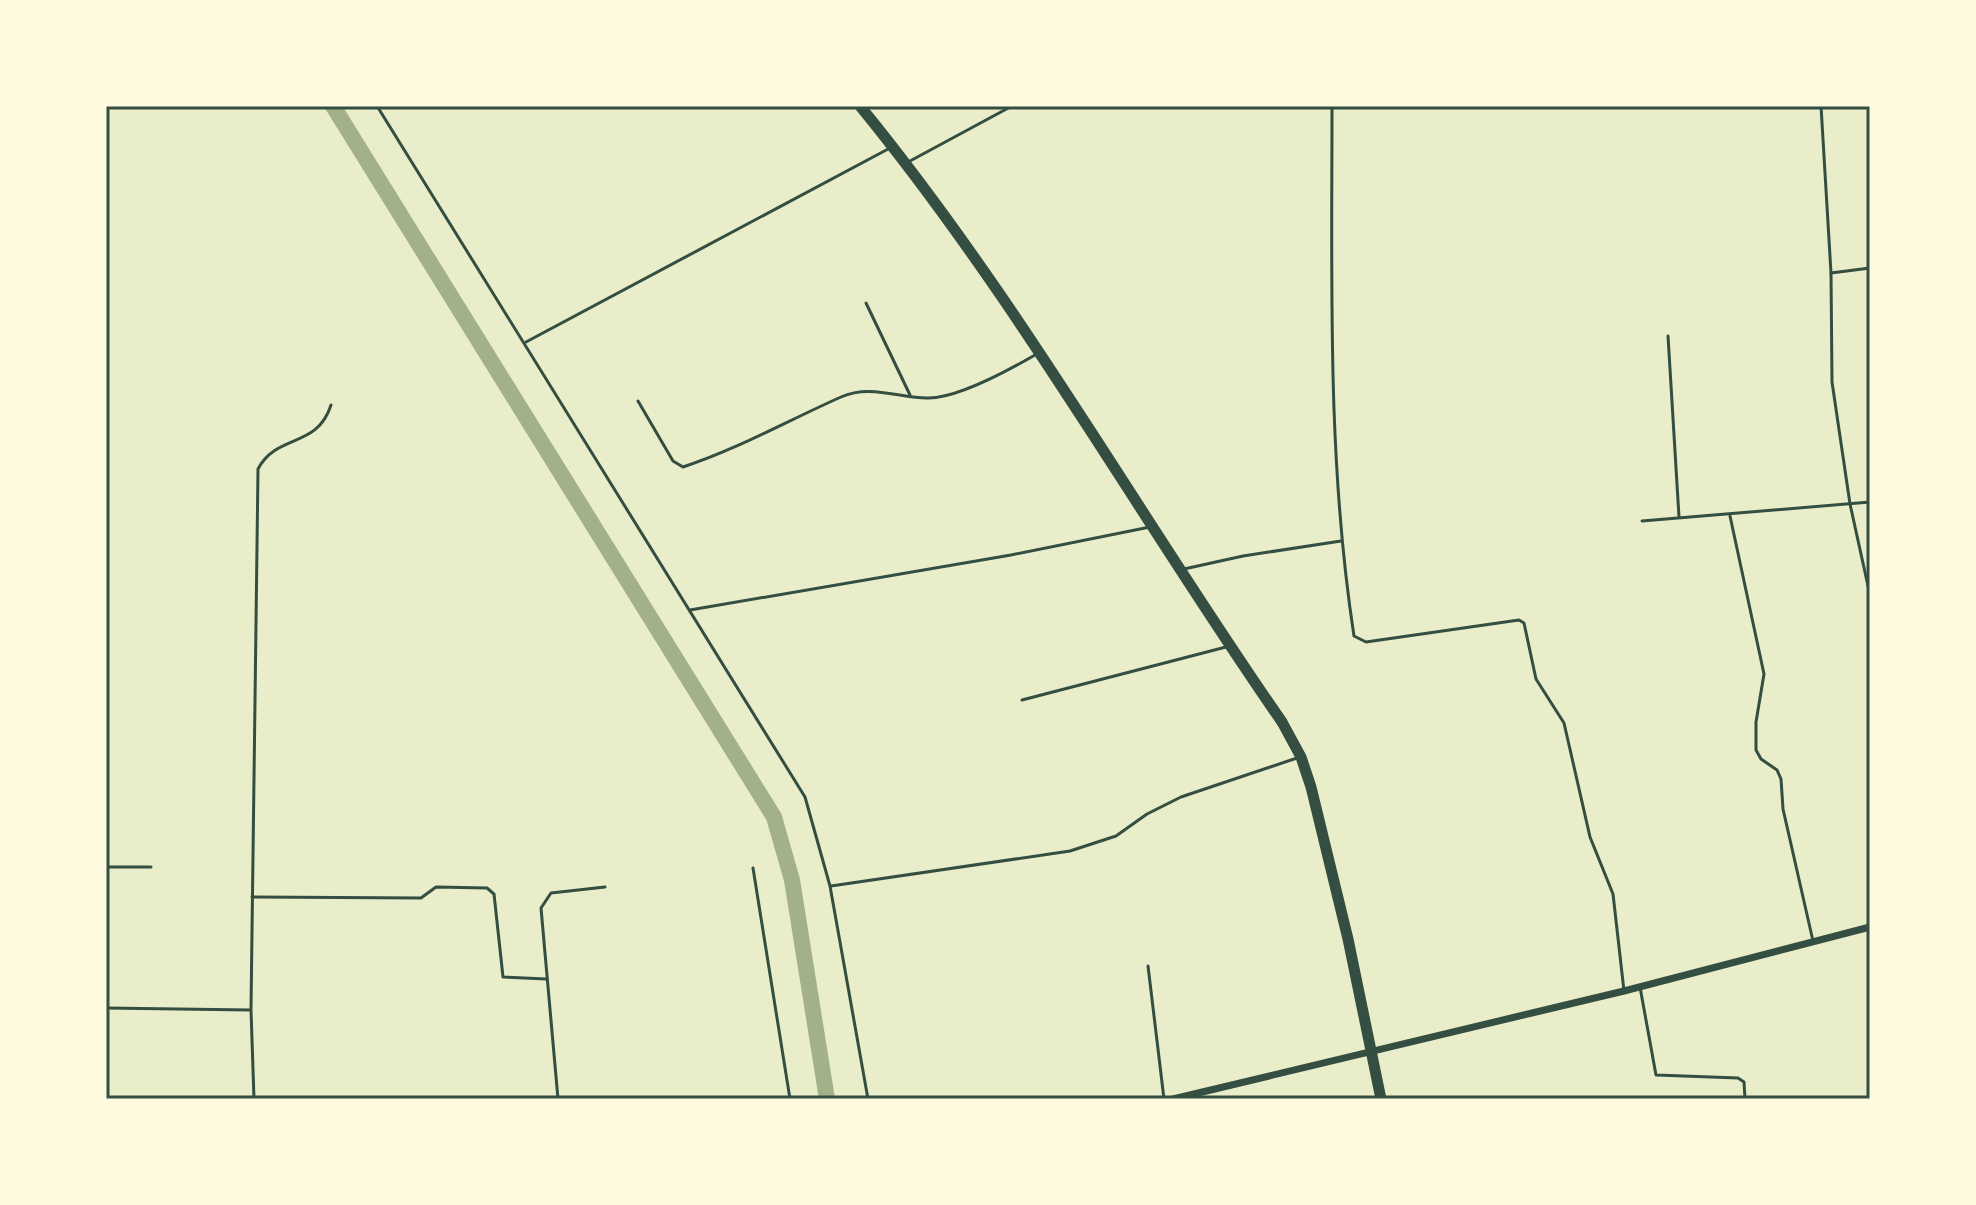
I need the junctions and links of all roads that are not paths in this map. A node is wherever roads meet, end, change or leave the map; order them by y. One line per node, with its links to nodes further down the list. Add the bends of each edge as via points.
1 (377, 106): 12 (lane)
2 (860, 106): 6 (main road)
3 (1012, 106): 7 (lane)
4 (1332, 106): 23 (lane, via 1332,305)
5 (1821, 106): 9 (lane)
6 (893, 146): 7 (main road); 12 (lane)
7 (905, 164): 13 (main road)
8 (1870, 268): 9 (lane)
9 (1831, 273): 18 (lane, via 1830,364)
10 (866, 303): 14 (lane)
11 (1668, 336): 20 (lane)
12 (526, 342): 26 (lane)
13 (1038, 353): 14 (lane, via 1006,372 943,396); 22 (main road)
14 (910, 395): 15 (lane, via 842,396 683,467 673,461)
15 (638, 401)
16 (331, 405): 35 (lane, via 317,432 274,450 258,469)
17 (1870, 502): 18 (lane)
18 (1850, 504): 19 (lane); 25 (lane)
19 (1730, 516): 20 (lane); 37 (lane, via 1764,674 1756,750 1781,779)
20 (1679, 517): 21 (lane)
21 (1642, 521)
22 (1154, 526): 24 (main road); 26 (lane)
23 (1341, 541): 24 (lane); 41 (lane, via 1354,636 1359,641 1524,623 1536,679 1564,723 1590,837 1613,894)
24 (1181, 570): 27 (main road)
25 (1870, 595)
26 (690, 610): 33 (lane, via 805,797)
27 (1229, 646): 28 (lane); 29 (main road)
28 (1022, 700)
29 (1301, 757): 33 (lane, via 1181,797 1116,836 1070,851); 44 (main road)
30 (106, 867): 31 (lane)
31 (151, 867)
32 (753, 868): 47 (lane)
33 (830, 886): 48 (lane)
34 (605, 887): 39 (lane, via 551,893 543,900)
35 (252, 897): 39 (lane, via 421,898 436,887 487,888 494,894 503,977); 43 (lane)
36 (1870, 927): 37 (street)
37 (1813, 941): 40 (street)
38 (1148, 966): 49 (lane)
39 (546, 979): 46 (lane)
40 (1640, 986): 41 (street); 52 (lane, via 1656,1075 1738,1078 1744,1082)
41 (1624, 991): 44 (street)
42 (106, 1008): 43 (lane)
43 (251, 1010): 45 (lane)
44 (1371, 1051): 50 (street); 51 (main road)
45 (254, 1099)
46 (558, 1099)
47 (790, 1099)
48 (868, 1099)
49 (1164, 1099)
50 (1173, 1099)
51 (1381, 1099)
52 (1745, 1099)

